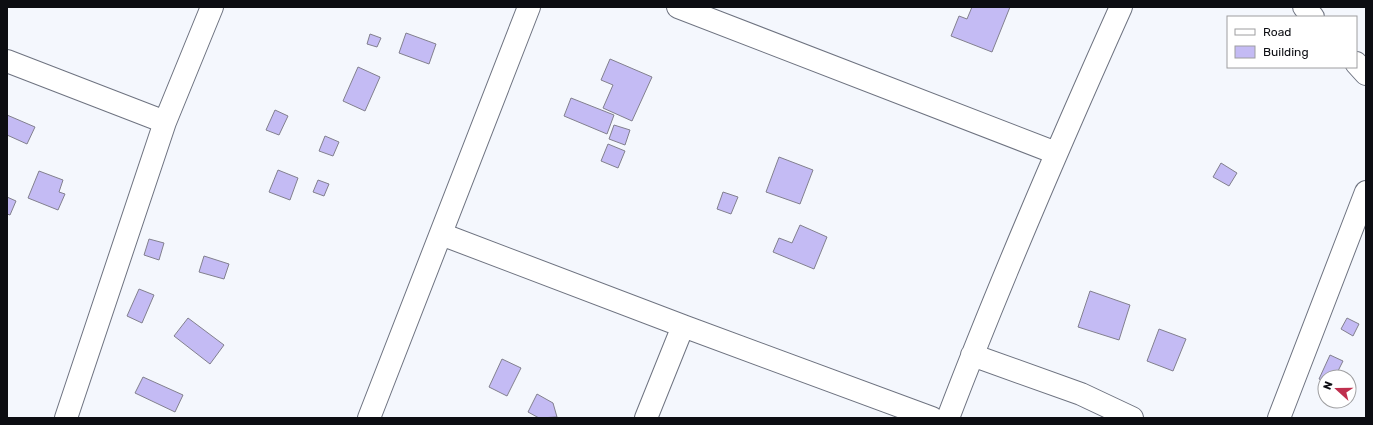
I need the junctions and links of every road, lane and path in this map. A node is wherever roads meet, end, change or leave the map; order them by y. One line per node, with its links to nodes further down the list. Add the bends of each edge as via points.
1 (212, 7): 10 (street)
2 (528, 7): 13 (street)
3 (678, 7): 11 (street)
4 (1121, 7): 11 (street)
5 (1304, 7): 6 (street)
6 (1313, 16)
7 (7, 62): 10 (street)
8 (1357, 64): 9 (street)
9 (1366, 74)
10 (165, 122): 16 (street)
11 (1056, 153): 15 (street)
12 (1366, 192): 22 (street)
13 (440, 234): 14 (street); 17 (street)
14 (683, 326): 18 (street); 19 (street)
15 (972, 355): 20 (street); 21 (street, via 1081,394)
16 (66, 418)
17 (368, 418)
18 (646, 418)
19 (932, 418)
20 (948, 418)
21 (1132, 418)
22 (1279, 418)

